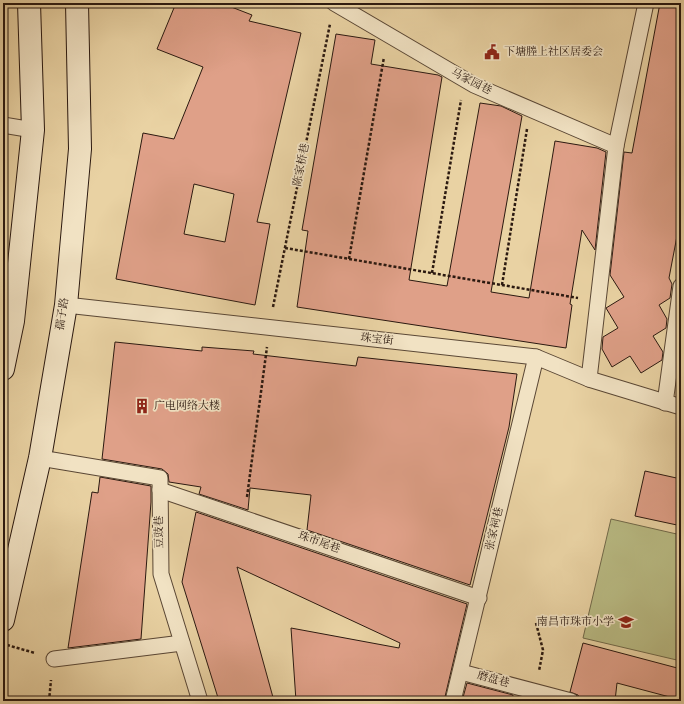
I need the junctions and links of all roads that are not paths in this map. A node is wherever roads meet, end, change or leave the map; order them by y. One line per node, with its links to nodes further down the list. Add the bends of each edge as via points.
1 (29, 3): 6 (main road)
2 (77, 3): 9 (main road, 孺子路, via 80,149)
3 (334, 3): 7 (lane, 马家园巷, via 474,86)
4 (646, 3): 7 (lane)
5 (3, 125): 6 (lane)
6 (33, 130): 11 (main road, via 13,321)
7 (616, 146): 12 (lane)
8 (681, 286): 13 (lane)
9 (66, 305): 10 (lane, 珠宝街); 15 (main road, 孺子路)
10 (536, 357): 12 (lane, 珠宝街); 17 (lane, 张家祠巷)
11 (3, 369)
12 (589, 379): 13 (lane, 珠宝街)
13 (665, 403): 14 (lane, 珠宝街)
14 (681, 408)
15 (40, 458): 16 (lane, 豆豉巷, via 160,478); 18 (main road, 孺子路)
16 (160, 490): 17 (lane, 珠市尾巷); 19 (lane, 豆豉巷, via 161,574)
17 (479, 598): 21 (lane, 张家祠巷)
18 (3, 620)
19 (182, 643): 20 (lane); 22 (lane, 豆豉巷)
20 (54, 659)
21 (461, 672): 23 (lane, 张家祠巷); 24 (lane, 磨盘巷)
22 (200, 701)
23 (453, 701)
24 (571, 701)

